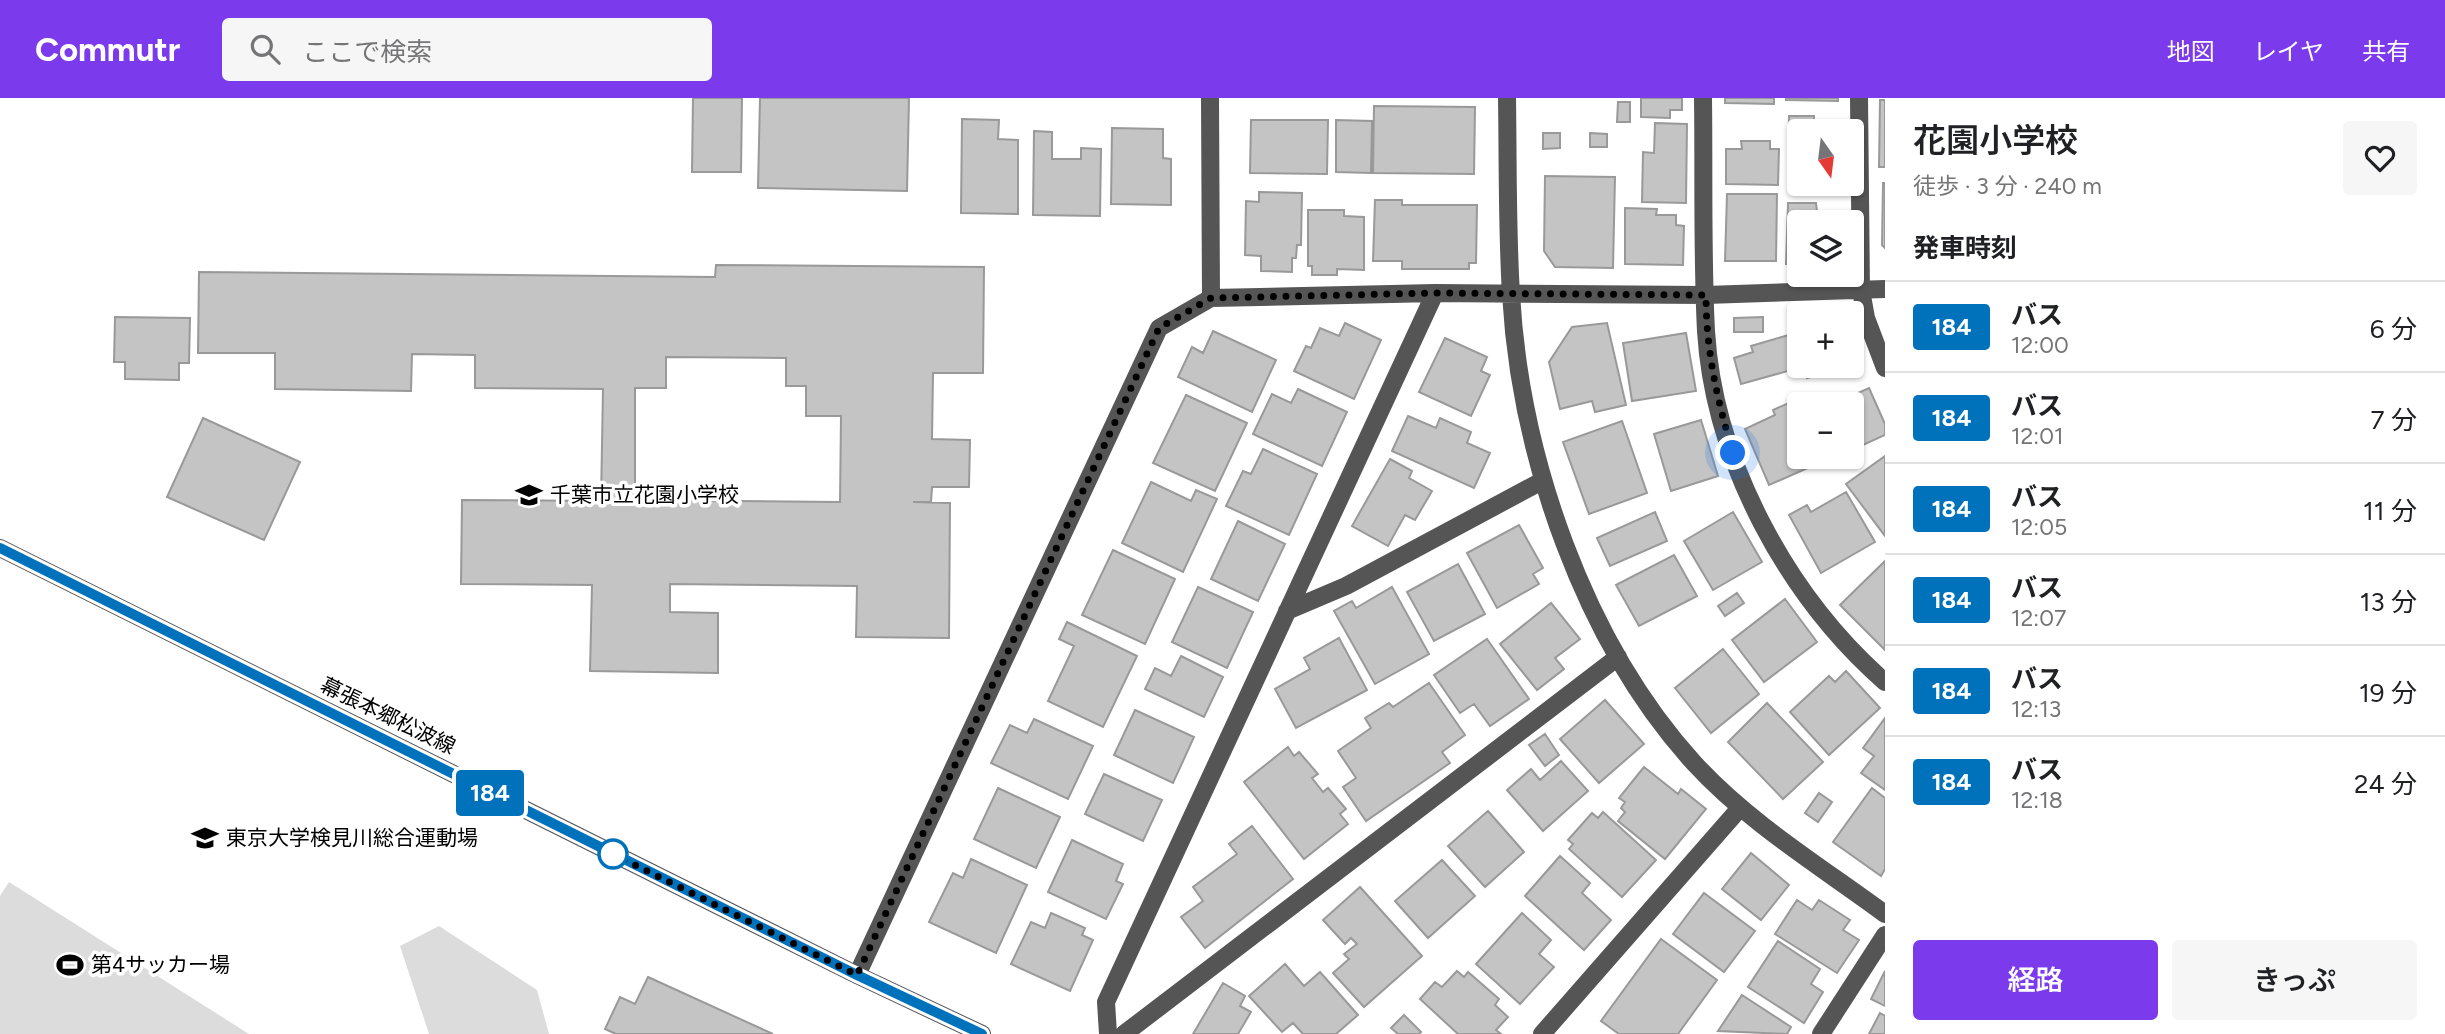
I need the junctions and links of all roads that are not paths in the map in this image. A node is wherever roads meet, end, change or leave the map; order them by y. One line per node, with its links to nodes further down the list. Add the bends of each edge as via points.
1 (1210, 98): 10 (street)
2 (1507, 98): 9 (street)
3 (1703, 98): 8 (street)
4 (1859, 98): 6 (street)
5 (1885, 289): 6 (street)
6 (1861, 290): 8 (street); 11 (street)
7 (1435, 293): 9 (street); 10 (street); 14 (street)
8 (1706, 295): 9 (street); 16 (street, via 1713,382 1758,517 1804,593 1851,652)
9 (1511, 296): 12 (street, via 1526,407)
10 (1211, 298): 20 (street, via 1159,328)
11 (1885, 368)
12 (1542, 481): 14 (street, via 1346,586); 15 (street, via 1582,584)
13 (0, 548): 20 (street, 幕張本郷松波線)
14 (1287, 611): 22 (street, via 1106,1002)
15 (1618, 657): 17 (street, via 1659,721); 23 (street)
16 (1885, 682)
17 (1740, 807): 18 (street); 24 (street)
18 (1885, 914)
19 (1885, 935): 25 (street)
20 (857, 975): 21 (street, 幕張本郷松波線)
21 (982, 1034)
22 (1108, 1034)
23 (1124, 1034)
24 (1542, 1034)
25 (1821, 1034)

